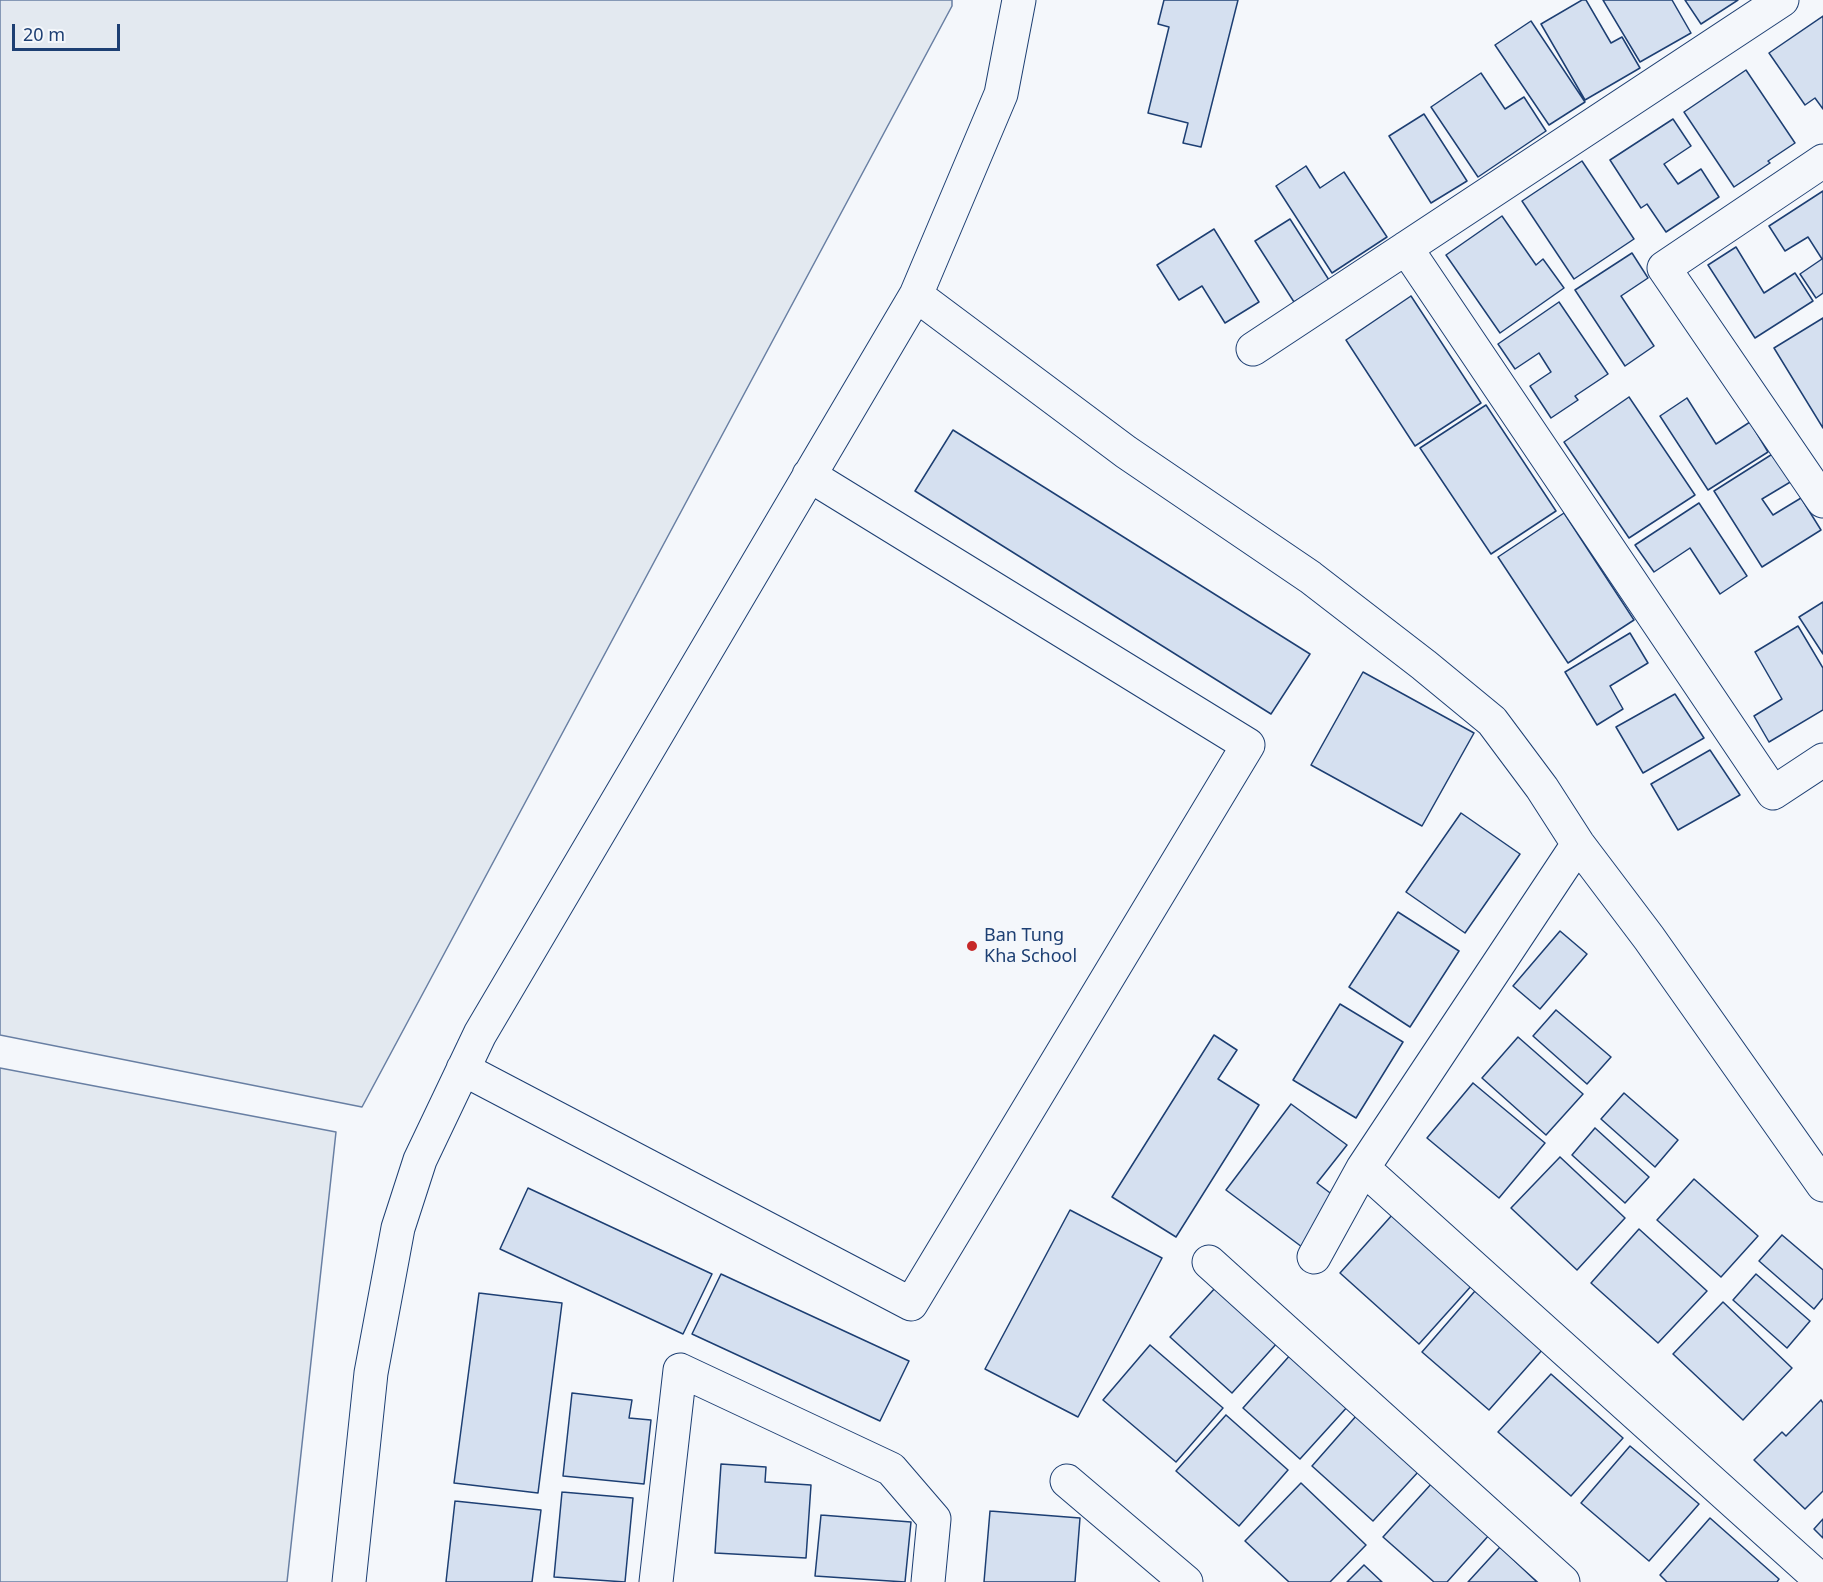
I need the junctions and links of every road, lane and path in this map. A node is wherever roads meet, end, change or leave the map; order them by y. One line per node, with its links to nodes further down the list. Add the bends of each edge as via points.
1 (1019, 0): 5 (street, via 1001,94)
2 (1782, 0): 4 (street)
3 (1823, 161): 8 (street, via 1664,268)
4 (1406, 248): 6 (street); 9 (street, via 1773,793)
5 (916, 295): 7 (street); 10 (street, via 1126,453 1310,578 1467,700 1509,743)
6 (1253, 349)
7 (809, 476): 11 (street, via 480,1034); 11 (street, via 1248,745 911,1304)
8 (1823, 501)
9 (1823, 760)
10 (1578, 844): 12 (street); 13 (street, via 1650,938)
11 (463, 1070): 17 (street, via 420,1160 398,1228 371,1373)
12 (1363, 1168): 14 (street); 22 (street)
13 (1823, 1185)
14 (1314, 1257)
15 (1209, 1262): 21 (street)
16 (1067, 1481): 20 (street)
17 (349, 1582)
18 (656, 1582): 19 (street, via 680,1370 891,1469 934,1519)
19 (928, 1582)
20 (1186, 1582)
21 (1563, 1582)
22 (1823, 1582)

